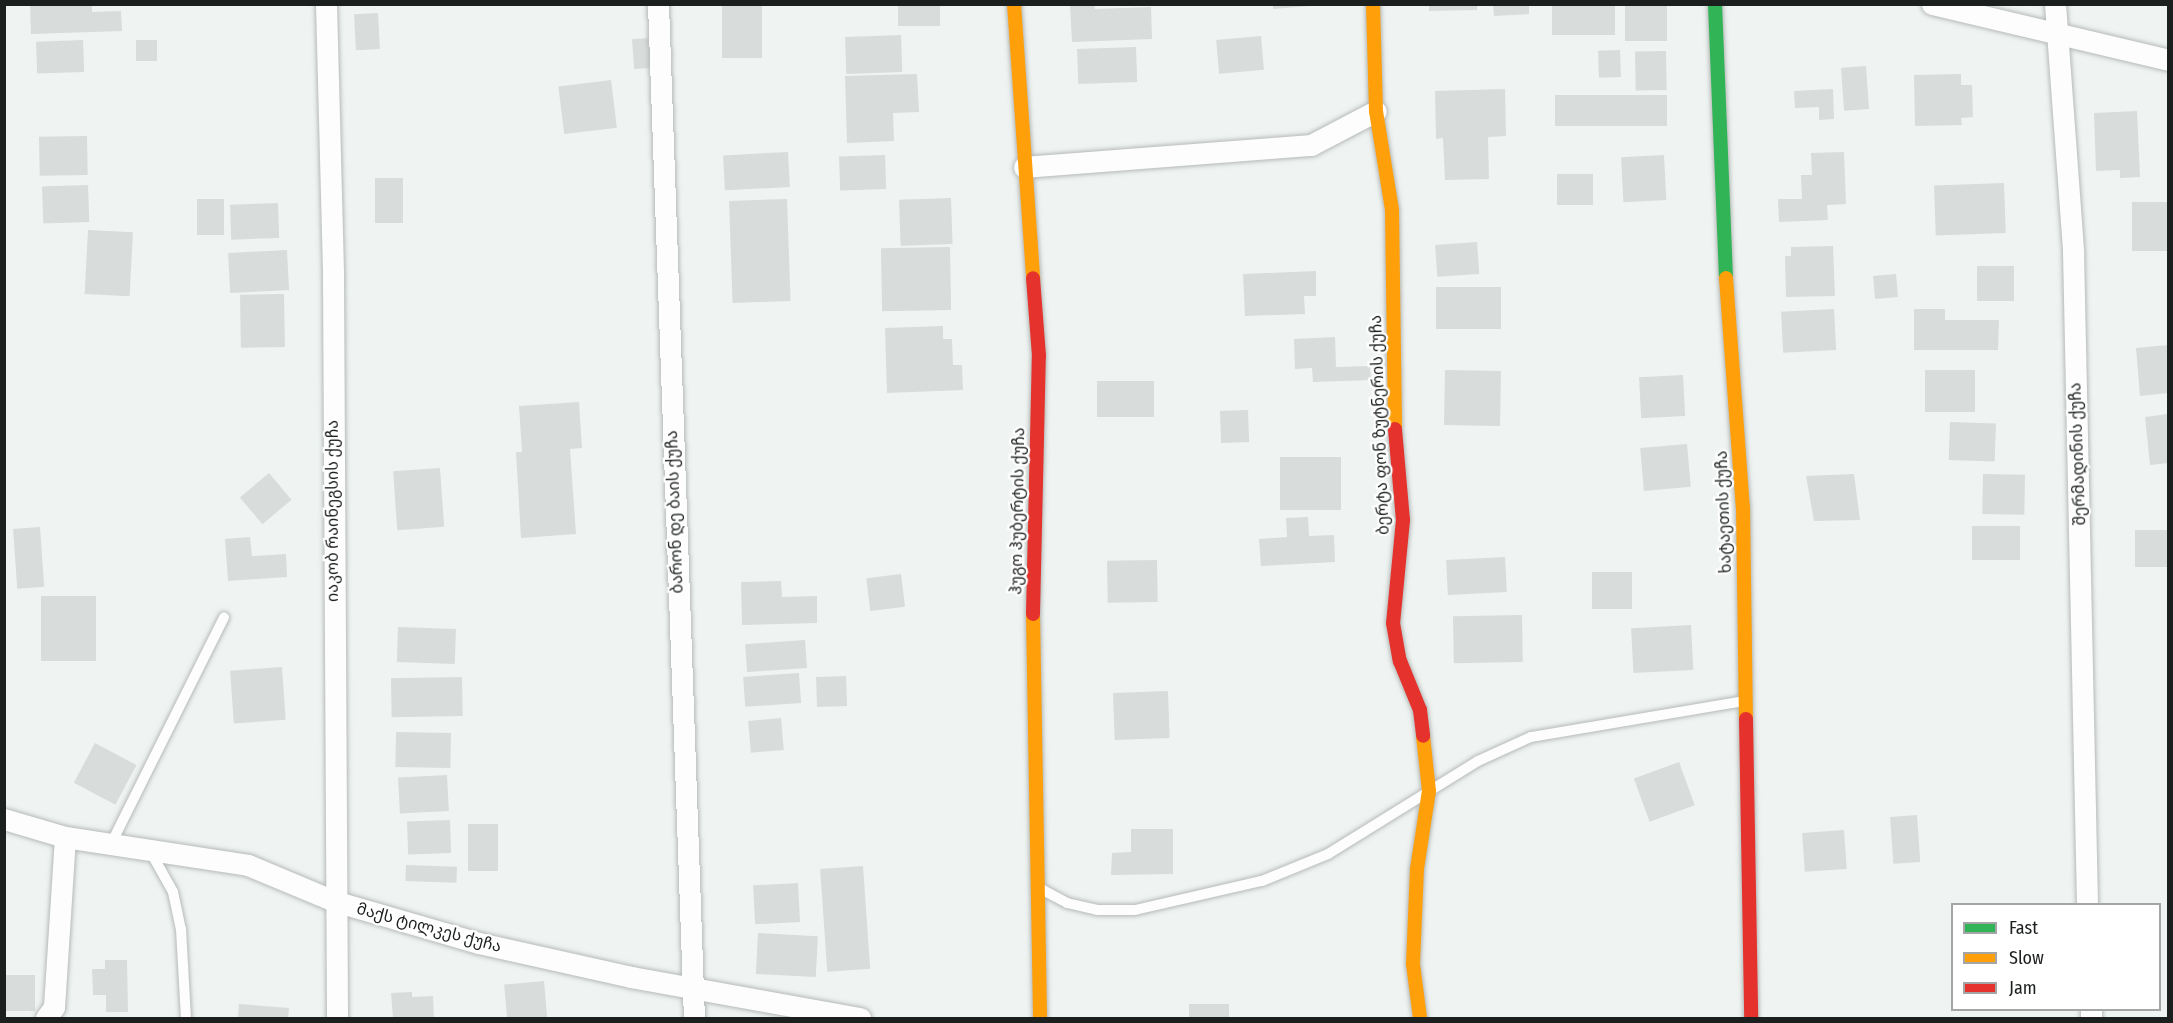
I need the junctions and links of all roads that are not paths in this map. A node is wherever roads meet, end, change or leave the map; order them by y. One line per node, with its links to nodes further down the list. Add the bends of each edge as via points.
1 (326, 4): 20 (street, იაკობ რაინეგსის ქუჩა, via 333,274)
2 (658, 4): 22 (street, ბარონ დე ბაის ქუჩა)
3 (1014, 4): 11 (street, ჰუგო ჰუბერტის ქუჩა)
4 (1373, 4): 10 (street, ბერტა ფონ ზუტნერის ქუჩა)
5 (1715, 4): 13 (street, ხატაეთის ქუჩა, via 1727,298 1743,507)
6 (1932, 4): 8 (street)
7 (2055, 4): 8 (street, შერმადინის ქუჩა)
8 (2055, 36): 9 (street); 21 (street, შერმადინის ქუჩა, via 2073,251)
9 (2169, 60)
10 (1376, 111): 11 (street, via 1311,145); 14 (street, ბერტა ფონ ზუტნერის ქუჩა, via 1392,210 1395,441 1403,520 1393,623 1400,661 1420,710)
11 (1024, 167): 19 (street, ჰუგო ჰუბერტის ქუჩა, via 1039,356 1032,540)
12 (224, 617): 17 (lane)
13 (1743, 701): 14 (lane, via 1532,737 1478,761); 30 (street, ხატაეთის ქუჩა)
14 (1429, 791): 19 (lane, via 1328,854 1262,881 1200,897 1135,910 1097,910 1067,903); 29 (street, ბერტა ფონ ზუტნერის ქუჩა, via 1418,869 1413,952)
15 (4, 819): 16 (street, მაქს ტილკეს ქუჩა)
16 (65, 837): 17 (street, მაქს ტილკეს ქუჩა); 23 (street, via 54,1007)
17 (112, 842): 18 (street, მაქს ტილკეს ქუჩა)
18 (147, 846): 20 (street, მაქს ტილკეს ქუჩა, via 248,865); 24 (lane, via 175,901)
19 (1035, 885): 28 (street, ჰუგო ჰუბერტის ქუჩა)
20 (334, 901): 22 (street, მაქს ტილკეს ქუჩა, via 479,943); 25 (street, იაკობ რაინეგსის ქუჩა)
21 (2087, 903)
22 (695, 987): 26 (street, ბარონ დე ბაის ქუჩა); 27 (street, მაქს ტილკეს ქუჩა)
23 (46, 1018)
24 (186, 1018)
25 (337, 1018)
26 (694, 1018)
27 (860, 1018)
28 (1040, 1018)
29 (1420, 1018)
30 (1751, 1018)

